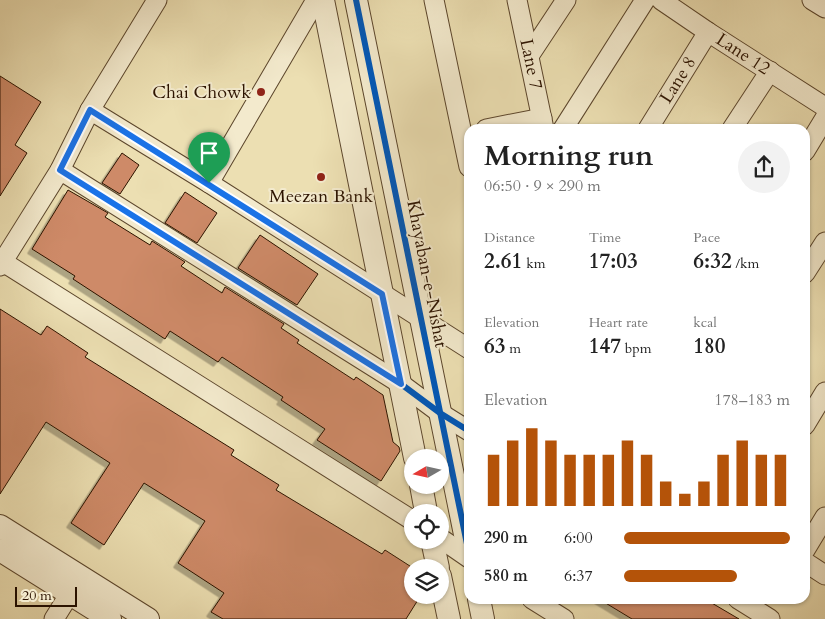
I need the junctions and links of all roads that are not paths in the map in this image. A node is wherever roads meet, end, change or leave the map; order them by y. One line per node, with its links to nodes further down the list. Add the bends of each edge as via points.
1 (157, 0): 16 (street)
2 (316, 0): 25 (street)
3 (323, 0): 29 (street)
4 (356, 0): 30 (street, Khayaban-e-Nishat)
5 (434, 0): 22 (street)
6 (517, 0): 13 (street, Lane 7)
7 (566, 0): 13 (street)
8 (646, 0): 19 (street)
9 (662, 0): 12 (street, Lane 12)
10 (812, 0): 11 (street)
11 (825, 8)
12 (708, 32): 14 (street, Lane 12); 20 (street, Lane 8)
13 (530, 56): 18 (street, Lane 7)
14 (770, 71): 15 (street, Lane 12); 21 (street)
15 (825, 106)
16 (90, 110): 24 (street); 25 (street)
17 (825, 118): 23 (street)
18 (543, 123)
19 (566, 124)
20 (651, 124)
21 (735, 124)
22 (464, 129)
23 (810, 143)
24 (60, 170): 27 (street); 32 (street)
25 (209, 183): 29 (street)
26 (825, 242): 28 (street)
27 (1, 264): 38 (street)
28 (810, 265)
29 (382, 294): 30 (street); 32 (street)
30 (421, 320): 31 (street); 34 (street, Khayaban-e-Nishat)
31 (464, 346)
32 (401, 384): 34 (street); 37 (street)
33 (825, 392): 35 (street)
34 (440, 412): 36 (street); 41 (street, Khayaban-e-Nishat)
35 (810, 417)
36 (464, 428)
37 (413, 449)
38 (404, 515)
39 (825, 517): 42 (street)
40 (0, 526): 48 (street)
41 (464, 530)
42 (810, 542)
43 (449, 544): 45 (street)
44 (0, 550): 48 (street)
45 (464, 555)
46 (810, 565): 47 (street)
47 (825, 575)
48 (75, 585): 53 (street); 54 (street); 55 (street)
49 (446, 604): 56 (street)
50 (480, 604): 57 (street)
51 (540, 604): 58 (street)
52 (746, 604): 59 (street)
53 (54, 619)
54 (110, 619)
55 (148, 619)
56 (449, 619)
57 (483, 619)
58 (564, 619)
59 (770, 619)

